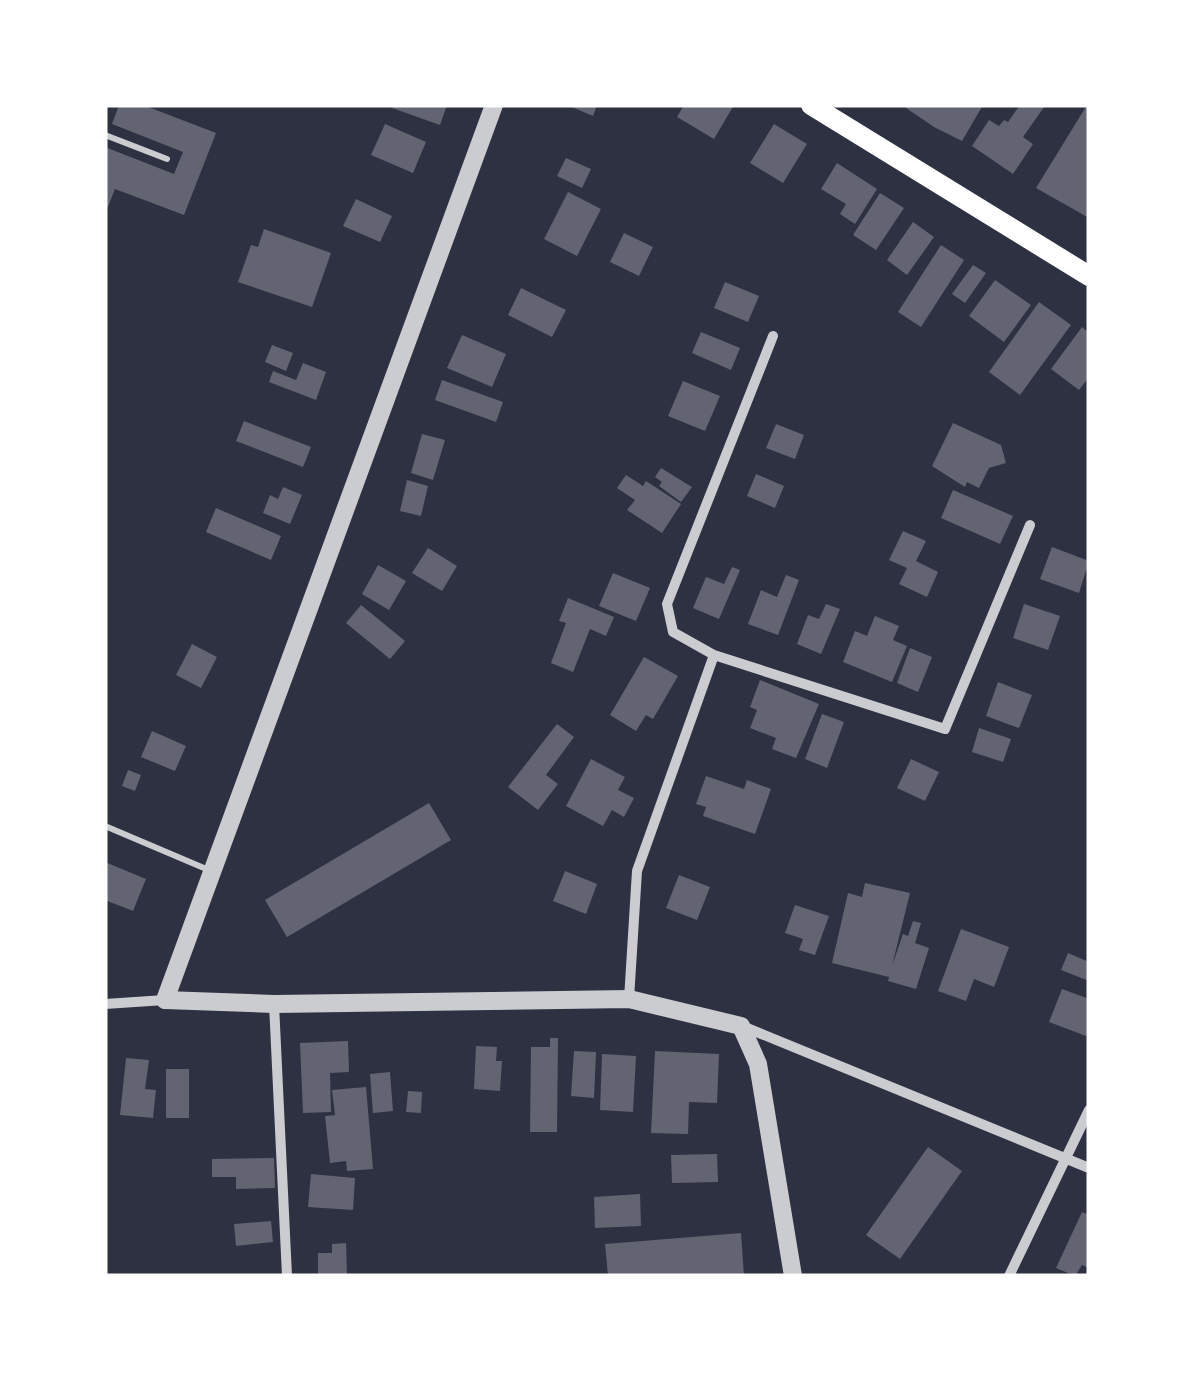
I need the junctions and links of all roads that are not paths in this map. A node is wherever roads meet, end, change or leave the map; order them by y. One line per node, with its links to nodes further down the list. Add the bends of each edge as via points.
1 (494, 105): 10 (street)
2 (811, 105): 5 (main road)
3 (105, 135): 4 (lane)
4 (167, 159)
5 (1089, 276)
6 (774, 336): 8 (street, via 666,604 673,632)
7 (1030, 525): 8 (street, via 945,730)
8 (714, 655): 12 (street, via 637,871)
9 (105, 826): 10 (lane)
10 (212, 872): 11 (street)
11 (165, 1000): 13 (street); 14 (street)
12 (628, 1000): 14 (street); 15 (street)
13 (105, 1004)
14 (274, 1004): 19 (street)
15 (741, 1026): 17 (street); 20 (street, via 758,1064)
16 (1089, 1110): 17 (street)
17 (1065, 1161): 18 (street); 21 (street)
18 (1089, 1168)
19 (288, 1276)
20 (792, 1276)
21 (1009, 1276)

